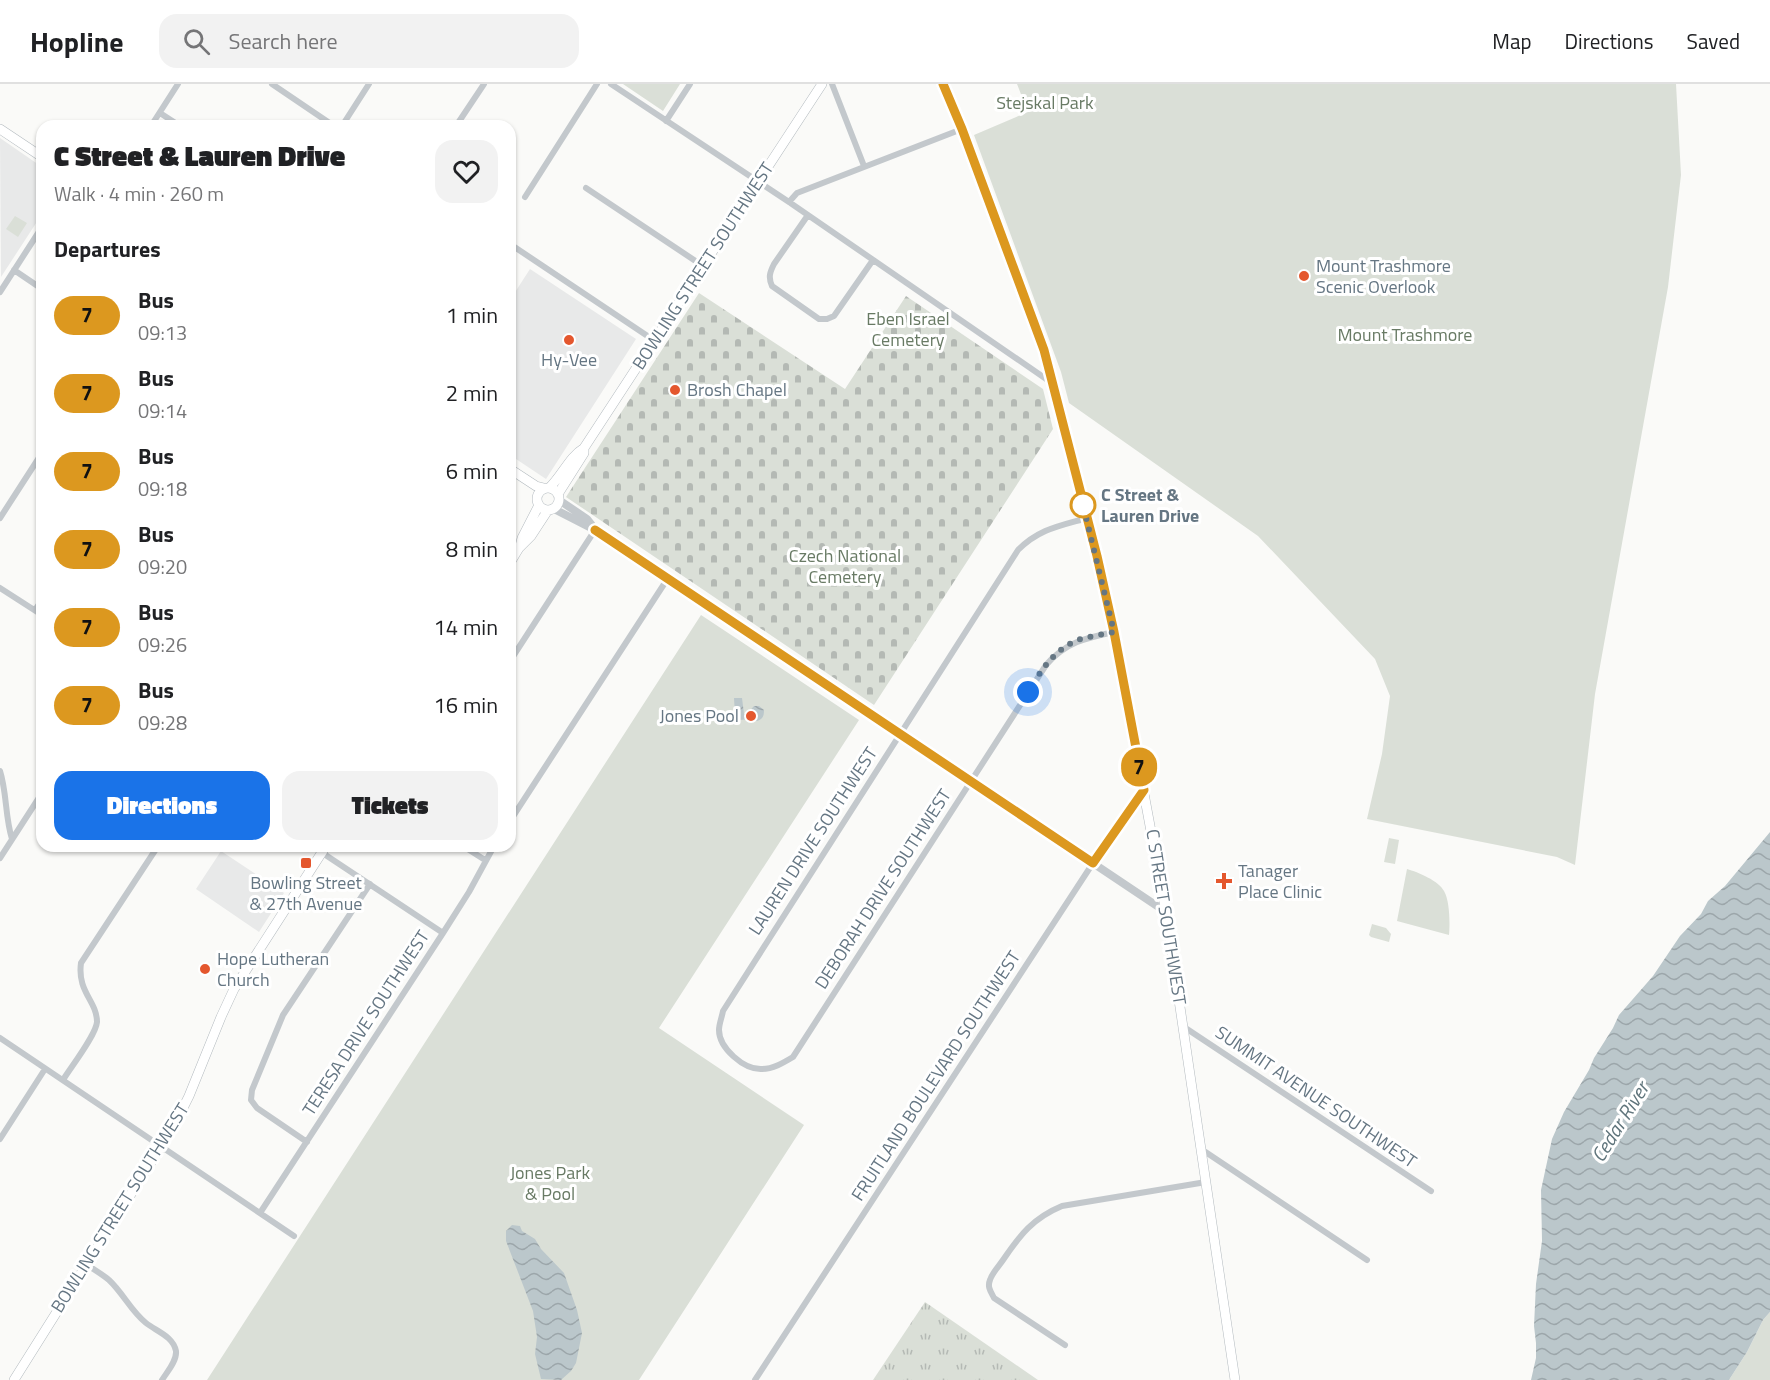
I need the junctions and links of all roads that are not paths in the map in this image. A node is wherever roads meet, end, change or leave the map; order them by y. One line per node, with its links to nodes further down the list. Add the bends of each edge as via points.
1 (178, 84): 11 (street)
2 (272, 84): 14 (street)
3 (369, 84): 15 (street)
4 (484, 84): 16 (street)
5 (597, 84): 24 (street)
6 (611, 84): 17 (street)
7 (690, 84): 17 (street)
8 (822, 84): 22 (main road, BOWLING STREET SOUTHWEST)
9 (832, 84): 21 (street)
10 (943, 84): 19 (main road, C STREET SOUTHWEST)
11 (160, 113): 12 (street); 13 (street)
12 (155, 120)
13 (171, 120)
14 (325, 120)
15 (346, 120)
16 (460, 120)
17 (666, 121): 22 (street)
18 (0, 129): 20 (main road)
19 (962, 129): 21 (street); 35 (main road, C STREET SOUTHWEST)
20 (36, 154)
21 (864, 166): 25 (street, via 797,193)
22 (757, 182): 25 (street); 30 (main road, BOWLING STREET SOUTHWEST)
23 (586, 188): 30 (street)
24 (525, 197)
25 (789, 202): 26 (street)
26 (808, 215): 29 (street); 29 (street, via 774,264 769,280 819,319 834,315)
27 (36, 236): 31 (street)
28 (516, 248): 34 (street)
29 (873, 260): 35 (street)
30 (703, 266): 34 (main road, BOWLING STREET SOUTHWEST)
31 (14, 270): 32 (street); 33 (street)
32 (36, 285)
33 (0, 292)
34 (655, 341): 36 (main road, BOWLING STREET SOUTHWEST)
35 (1053, 383): 44 (main road, C STREET SOUTHWEST)
36 (584, 448): 40 (main road, BOWLING STREET SOUTHWEST); 42 (main road, BOWLING STREET SOUTHWEST)
37 (36, 462): 43 (street)
38 (516, 473): 40 (main road, via 536,486)
39 (516, 481): 41 (main road)
40 (547, 488): 41 (main road, BOWLING STREET SOUTHWEST, via 539,492); 42 (main road, via 554,489)
41 (538, 501): 42 (main road, via 542,509); 46 (main road, BOWLING STREET SOUTHWEST)
42 (555, 503): 45 (street); 46 (main road, BOWLING STREET SOUTHWEST)
43 (0, 518)
44 (1087, 518): 51 (main road, C STREET SOUTHWEST); 53 (street, LAUREN DRIVE SOUTHWEST, via 1043,531 1018,550)
45 (595, 530): 48 (street); 52 (street)
46 (519, 548): 47 (main road, BOWLING STREET SOUTHWEST)
47 (516, 553)
48 (668, 579): 53 (street); 58 (street)
49 (0, 588): 50 (street)
50 (35, 610)
51 (1114, 632): 55 (street, DEBORAH DRIVE SOUTHWEST, via 1081,639 1051,658); 56 (main road, C STREET SOUTHWEST)
52 (516, 652)
53 (900, 734): 55 (street); 73 (street, LAUREN DRIVE SOUTHWEST, via 723,1011 718,1032 728,1051)
54 (0, 771): 59 (street)
55 (970, 781): 67 (street); 73 (street, DEBORAH DRIVE SOUTHWEST, via 793,1057 761,1070)
56 (1144, 790): 67 (street, FRUITLAND BOULEVARD SOUTHWEST); 69 (main road, C STREET SOUTHWEST)
57 (36, 802): 59 (street)
58 (516, 812)
59 (12, 839): 65 (street)
60 (154, 852): 75 (street, via 81,963 82,985 97,1023)
61 (322, 852): 78 (main road, BOWLING STREET SOUTHWEST, via 234,989 189,1096)
62 (328, 852): 68 (street)
63 (472, 852): 66 (street)
64 (490, 852): 66 (street, TERESA DRIVE SOUTHWEST)
65 (0, 858)
66 (485, 860): 70 (street, TERESA DRIVE SOUTHWEST)
67 (1093, 863): 69 (street); 89 (street, FRUITLAND BOULEVARD SOUTHWEST)
68 (370, 884): 70 (street); 77 (street, via 283,1015 252,1090 251,1100 256,1108)
69 (1166, 912): 71 (main road, C STREET SOUTHWEST)
70 (443, 933): 77 (street, TERESA DRIVE SOUTHWEST)
71 (1184, 1027): 79 (main road, C STREET SOUTHWEST); 81 (street, SUMMIT AVENUE SOUTHWEST)
72 (0, 1038): 74 (street)
73 (741, 1062)
74 (45, 1068): 75 (street); 76 (street)
75 (63, 1080): 78 (street)
76 (0, 1139)
77 (307, 1142): 82 (street, TERESA DRIVE SOUTHWEST)
78 (161, 1146): 82 (street); 85 (main road, BOWLING STREET SOUTHWEST)
79 (1202, 1149): 80 (main road, C STREET SOUTHWEST); 84 (street)
80 (1206, 1182): 86 (street, via 1062,1206 1048,1211 1019,1236 990,1280 989,1290 994,1298); 90 (main road, C STREET SOUTHWEST)
81 (1431, 1191)
82 (260, 1213): 83 (street)
83 (294, 1236)
84 (1367, 1260)
85 (86, 1264): 87 (main road, BOWLING STREET SOUTHWEST); 88 (street, via 110,1281 134,1312 173,1344 174,1359)
86 (1065, 1345)
87 (14, 1380)
88 (162, 1380)
89 (755, 1380)
90 (1235, 1380)

